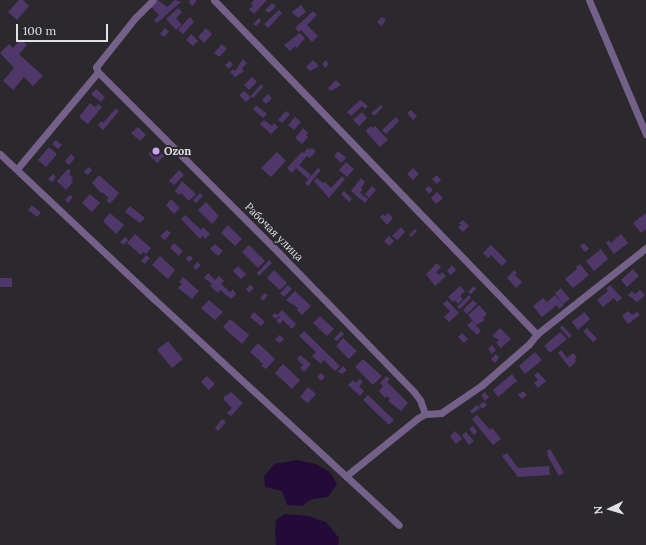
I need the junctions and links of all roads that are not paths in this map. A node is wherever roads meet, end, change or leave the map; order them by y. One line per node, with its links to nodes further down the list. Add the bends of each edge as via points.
1 (153, 0): 4 (street, via 135,18 96,67)
2 (214, 0): 9 (street)
3 (589, 0): 5 (street)
4 (98, 72): 7 (street); 10 (street, Рабочая улица, via 414,392 420,400)
5 (646, 134)
6 (0, 154): 7 (street)
7 (17, 169): 11 (street)
8 (646, 248): 9 (street)
9 (537, 334): 10 (street, via 482,385 441,413)
10 (424, 414): 11 (street)
11 (346, 476): 12 (street)
12 (399, 525)

